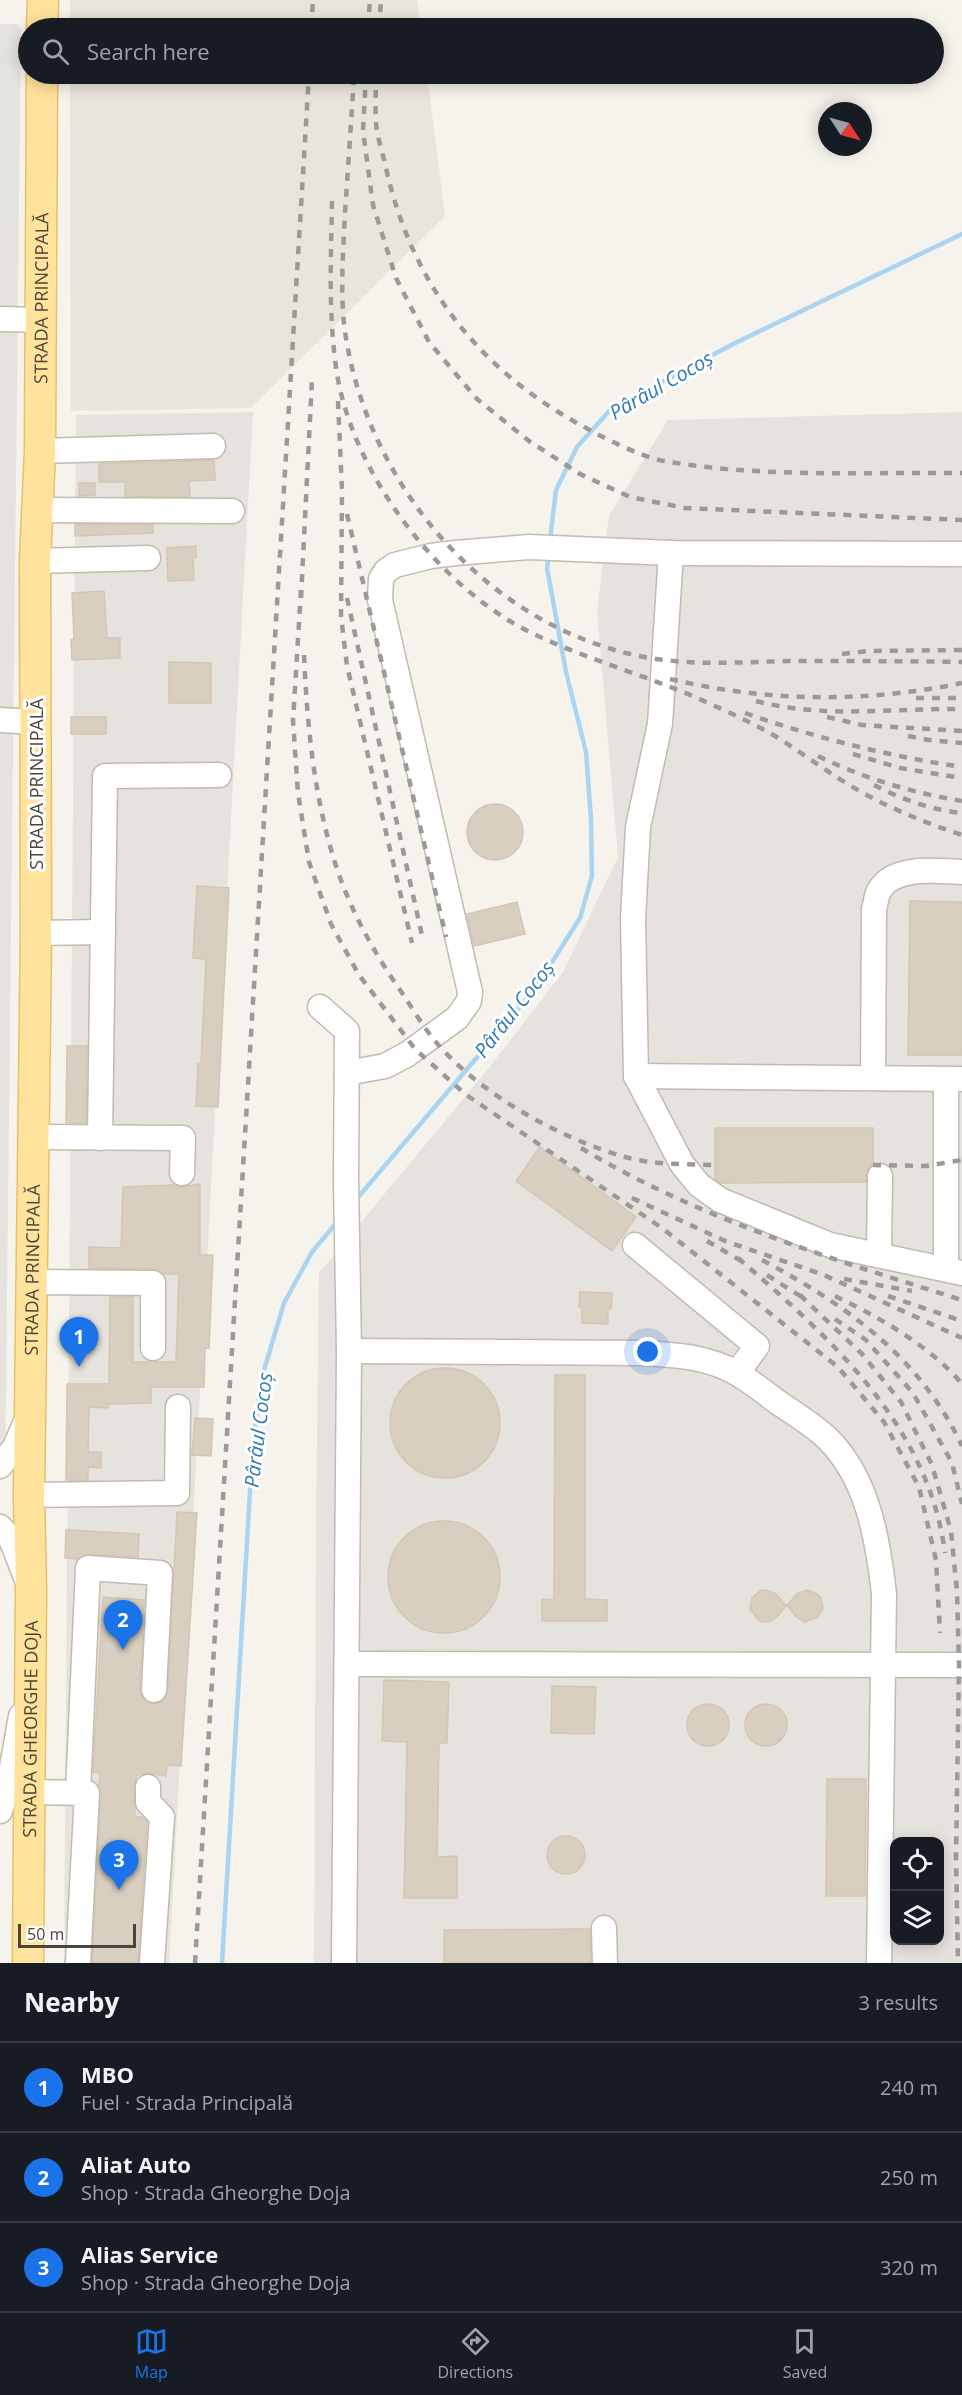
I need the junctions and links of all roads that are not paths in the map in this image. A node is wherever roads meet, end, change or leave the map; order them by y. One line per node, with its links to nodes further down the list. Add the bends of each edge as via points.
1 (43, 0): 2 (main road)
2 (42, 18)
3 (42, 84): 5 (main road, STRADA PRINCIPALĂ)
4 (0, 319): 5 (lane)
5 (41, 320): 7 (main road, STRADA PRINCIPALĂ)
6 (213, 446): 7 (lane)
7 (40, 451): 8 (main road, STRADA PRINCIPALĂ)
8 (37, 510): 9 (lane); 13 (main road, STRADA PRINCIPALĂ)
9 (232, 511)
10 (671, 553): 11 (lane); 21 (lane, via 529,547 431,556 395,565 381,579 380,600 470,992 469,1001 457,1018 396,1061); 22 (lane, via 660,724 638,827 633,919)
11 (962, 554)
12 (148, 558): 13 (lane)
13 (34, 561): 15 (main road, STRADA PRINCIPALĂ)
14 (0, 720): 15 (lane)
15 (35, 722): 19 (main road, STRADA PRINCIPALĂ)
16 (219, 775): 18 (lane, via 105,776)
17 (962, 872): 23 (lane, via 907,873 890,878 879,891 874,909)
18 (103, 932): 19 (lane); 26 (lane)
19 (36, 933): 25 (main road, STRADA PRINCIPALĂ)
20 (320, 1007): 21 (lane, via 347,1031)
21 (347, 1073): 34 (lane)
22 (636, 1076): 23 (lane); 30 (lane, via 682,1164 699,1185 720,1200 830,1245)
23 (873, 1078): 24 (lane)
24 (954, 1079): 31 (lane)
25 (35, 1137): 26 (lane); 32 (main road, STRADA PRINCIPALĂ)
26 (100, 1138): 27 (lane, via 183,1138)
27 (182, 1173)
28 (879, 1176): 30 (lane)
29 (635, 1245): 35 (lane, via 757,1346)
30 (879, 1255): 31 (lane)
31 (954, 1271)
32 (33, 1282): 33 (lane, via 153,1283); 37 (main road, STRADA PRINCIPALĂ)
33 (153, 1348)
34 (349, 1351): 35 (lane, via 669,1355 707,1360); 42 (lane)
35 (737, 1373): 43 (lane, via 827,1438 850,1467 878,1546 884,1594)
36 (178, 1407): 39 (lane, via 177,1493)
37 (32, 1408): 38 (lane, via 15,1447); 39 (main road, STRADA PRINCIPALĂ)
38 (0, 1466)
39 (29, 1495): 41 (main road, STRADA GHEORGHE DOJA)
40 (0, 1527): 41 (lane, via 11,1539)
41 (31, 1592): 45 (main road, STRADA GHEORGHE DOJA)
42 (347, 1664): 43 (lane); 55 (lane)
43 (882, 1664): 44 (lane); 57 (lane)
44 (962, 1665)
45 (30, 1675): 48 (main road, STRADA GHEORGHE DOJA); 50 (lane)
46 (154, 1690): 49 (lane, via 160,1573 88,1568)
47 (148, 1787): 54 (lane, via 148,1802 162,1816)
48 (30, 1792): 49 (lane); 52 (main road, STRADA GHEORGHE DOJA)
49 (78, 1792): 53 (lane, via 87,1792)
50 (0, 1811)
51 (604, 1928): 56 (lane)
52 (28, 1963)
53 (78, 1963)
54 (153, 1963)
55 (344, 1963)
56 (605, 1963)
57 (879, 1963)

